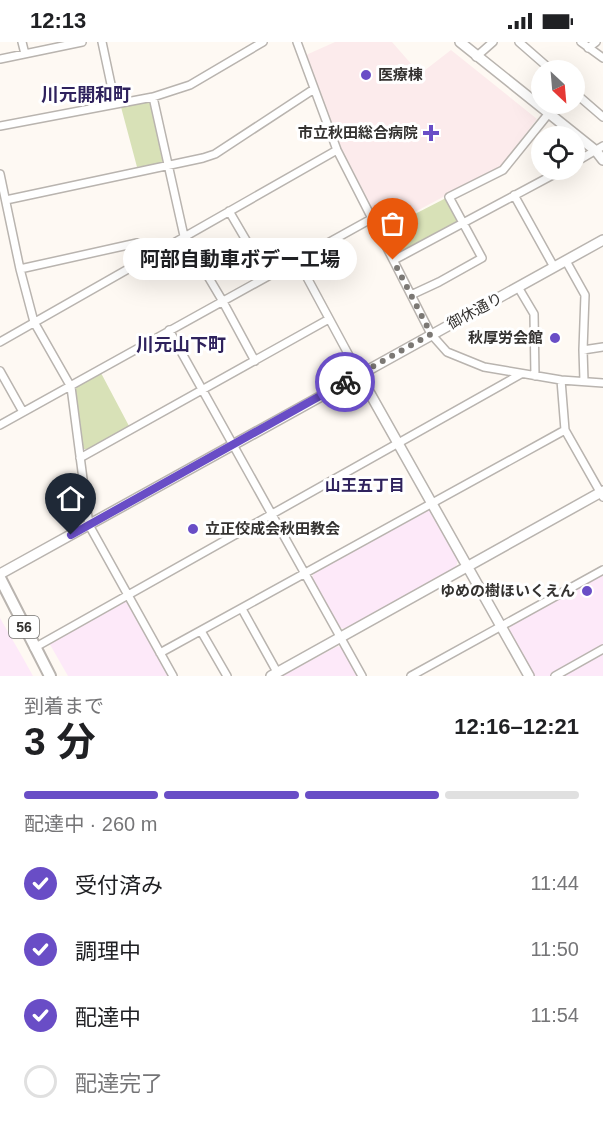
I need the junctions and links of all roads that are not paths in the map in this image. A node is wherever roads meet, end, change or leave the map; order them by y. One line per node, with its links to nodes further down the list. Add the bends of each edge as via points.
1 (22, 42): 12 (street)
2 (82, 42): 12 (street)
3 (102, 42): 21 (street)
4 (263, 42): 18 (street, via 190,85)
5 (297, 42): 17 (street)
6 (460, 42): 13 (street)
7 (493, 42): 13 (street)
8 (519, 42): 16 (street)
9 (581, 42): 11 (street)
10 (596, 42): 11 (street)
11 (588, 48): 14 (street)
12 (25, 54): 15 (street)
13 (476, 57): 19 (street)
14 (603, 58)
15 (0, 59)
16 (540, 60)
17 (314, 89): 27 (street); 30 (street, via 215,154)
18 (153, 97): 21 (street); 30 (street)
19 (531, 99)
20 (585, 101): 24 (street)
21 (115, 103): 25 (street)
22 (548, 114): 37 (street, via 503,170 449,197)
23 (550, 114): 26 (street)
24 (603, 117)
25 (0, 126)
26 (600, 148): 28 (street); 29 (street)
27 (337, 150): 35 (street); 36 (street)
28 (585, 157)
29 (603, 159)
30 (168, 165): 34 (street); 38 (street)
31 (0, 174): 34 (street)
32 (543, 180): 33 (street)
33 (514, 195): 37 (street); 44 (street)
34 (6, 200): 45 (street)
35 (229, 211): 38 (street); 46 (street)
36 (371, 219): 41 (street); 42 (street)
37 (463, 223): 42 (street); 48 (street, via 482,258)
38 (184, 236): 40 (street); 49 (street)
39 (603, 240): 43 (street, 御休通り)
40 (144, 258): 45 (street, via 137,243); 51 (street)
41 (297, 259): 46 (street); 50 (street)
42 (393, 260): 48 (street)
43 (566, 261): 44 (street, 御休通り); 56 (street, via 585,295)
44 (555, 267): 47 (street, 御休通り)
45 (20, 269): 51 (street)
46 (267, 276): 49 (street)
47 (518, 287): 53 (street, 御休通り); 61 (street, via 534,314)
48 (411, 295): 53 (street)
49 (222, 300): 52 (street); 57 (street)
50 (329, 319): 57 (street); 59 (street)
51 (34, 322): 54 (street); 65 (street)
52 (169, 330): 65 (street); 66 (street)
53 (431, 334): 59 (street, 御休通り); 60 (street, via 447,352 484,367)
54 (0, 342)
55 (603, 347): 56 (street)
56 (584, 350): 63 (street)
57 (255, 361): 66 (street)
58 (0, 371): 67 (street)
59 (359, 374): 70 (street); 71 (street, 御休通り)
60 (521, 374): 61 (street); 70 (street)
61 (535, 376): 62 (street)
62 (561, 380): 63 (street); 69 (street)
63 (584, 381): 64 (street)
64 (603, 383)
65 (71, 387): 67 (street); 72 (street)
66 (202, 391): 71 (street); 72 (street)
67 (23, 412): 68 (street)
68 (0, 425)
69 (565, 430): 73 (street); 74 (street)
70 (398, 441): 74 (street); 75 (street)
71 (234, 446): 75 (street); 76 (street, 御休通り)
72 (80, 458): 76 (street)
73 (602, 493): 77 (street)
74 (433, 502): 77 (street); 79 (street)
75 (272, 513): 79 (street); 81 (street)
76 (88, 525): 80 (street, 御休通り); 81 (street)
77 (468, 566): 83 (street); 85 (street)
78 (603, 570): 83 (street)
79 (304, 573): 82 (street); 85 (street)
80 (0, 576): 86 (main road, 56)
81 (128, 594): 86 (street); 88 (street)
82 (242, 609): 84 (street); 89 (street)
83 (501, 626): 94 (street); 95 (street)
84 (201, 631): 88 (street); 92 (street)
85 (340, 637): 89 (street); 93 (street)
86 (34, 648): 90 (main road, 56)
87 (603, 649): 96 (street)
88 (160, 653): 91 (street)
89 (274, 674)
90 (50, 676)
91 (173, 676)
92 (227, 676)
93 (362, 676)
94 (411, 676)
95 (530, 676)
96 (555, 676)

